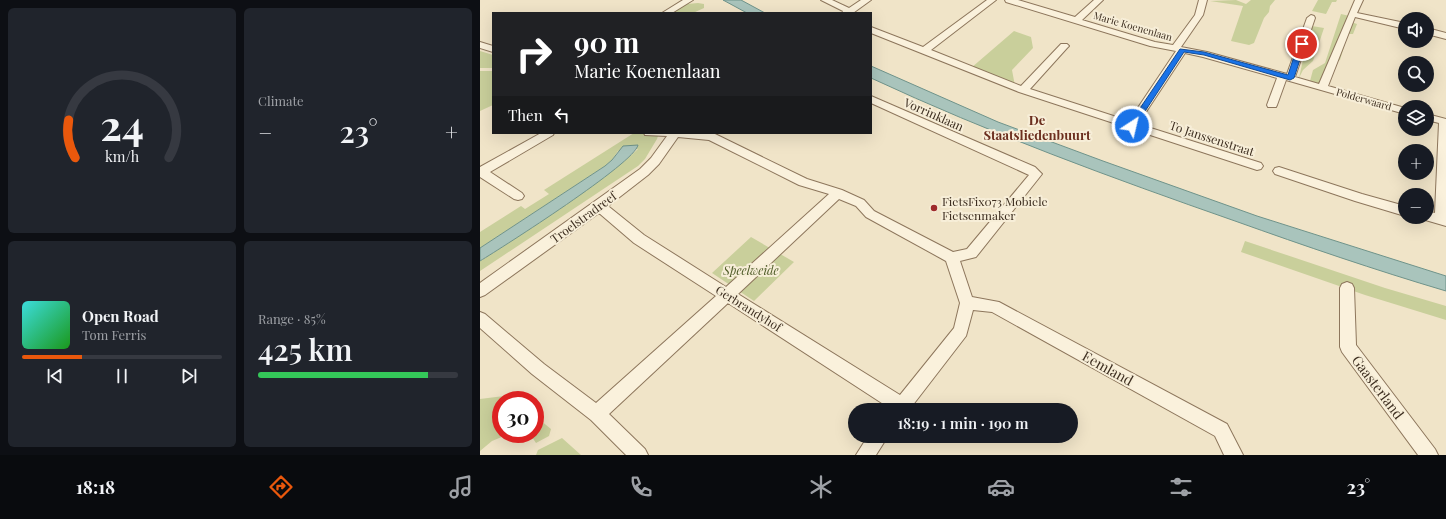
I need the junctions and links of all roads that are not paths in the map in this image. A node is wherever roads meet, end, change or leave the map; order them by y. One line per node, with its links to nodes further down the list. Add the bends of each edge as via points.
1 (688, 0): 9 (street)
2 (825, 0): 10 (street)
3 (867, 0): 10 (street)
4 (992, 0): 21 (street)
5 (1009, 0): 13 (street, Marie Koenenlaan)
6 (1099, 0): 13 (street)
7 (1203, 0): 22 (street, via 1199,16)
8 (1358, 0): 11 (street)
9 (668, 12)
10 (848, 12)
11 (1352, 14): 14 (street); 24 (street)
12 (1310, 18): 23 (street)
13 (1076, 21): 22 (street, Marie Koenenlaan)
14 (1398, 24)
15 (872, 30): 21 (street, To Janssenstraat)
16 (1434, 33): 17 (street)
17 (1446, 36)
18 (480, 45): 20 (street)
19 (1064, 46): 25 (street)
20 (492, 49)
21 (925, 50): 25 (street, To Janssenstraat)
22 (1179, 50): 23 (street, Marie Koenenlaan, via 1204,54); 31 (street)
23 (1287, 77): 24 (street, Marie Koenenlaan); 27 (street)
24 (1323, 87): 28 (street, Polderwaard)
25 (1023, 90): 31 (street, To Janssenstraat)
26 (872, 99): 44 (street, Vorrinklaan, via 1036,174 971,253)
27 (1272, 105)
28 (1398, 109)
29 (1434, 119): 30 (street)
30 (1445, 122): 43 (street)
31 (1132, 126): 35 (street, To Janssenstraat)
32 (547, 134): 37 (street)
33 (675, 134): 40 (street, Troelstradreef, via 644,172)
34 (685, 134): 38 (street, via 711,137 803,182)
35 (1257, 166)
36 (1279, 171): 41 (street)
37 (480, 172): 39 (street)
38 (838, 193): 44 (street, via 860,203 870,214); 47 (street)
39 (518, 196)
40 (599, 206): 46 (street, Troelstradreef); 47 (street, Gerbrandyhof, via 639,240)
41 (1398, 208)
42 (1434, 218): 43 (street)
43 (1444, 221)
44 (952, 258): 48 (street)
45 (1347, 288): 57 (street, Gaasterland, via 1348,347)
46 (480, 291)
47 (727, 295): 50 (street, Gerbrandyhof); 52 (street)
48 (967, 303): 51 (street, via 961,330); 56 (street, Eemland, via 994,306 1221,430)
49 (480, 319): 52 (street, via 538,369)
50 (892, 403)
51 (904, 403)
52 (598, 414): 54 (street)
53 (874, 443): 55 (street)
54 (639, 455)
55 (865, 455)
56 (1234, 455)
57 (1429, 455)

